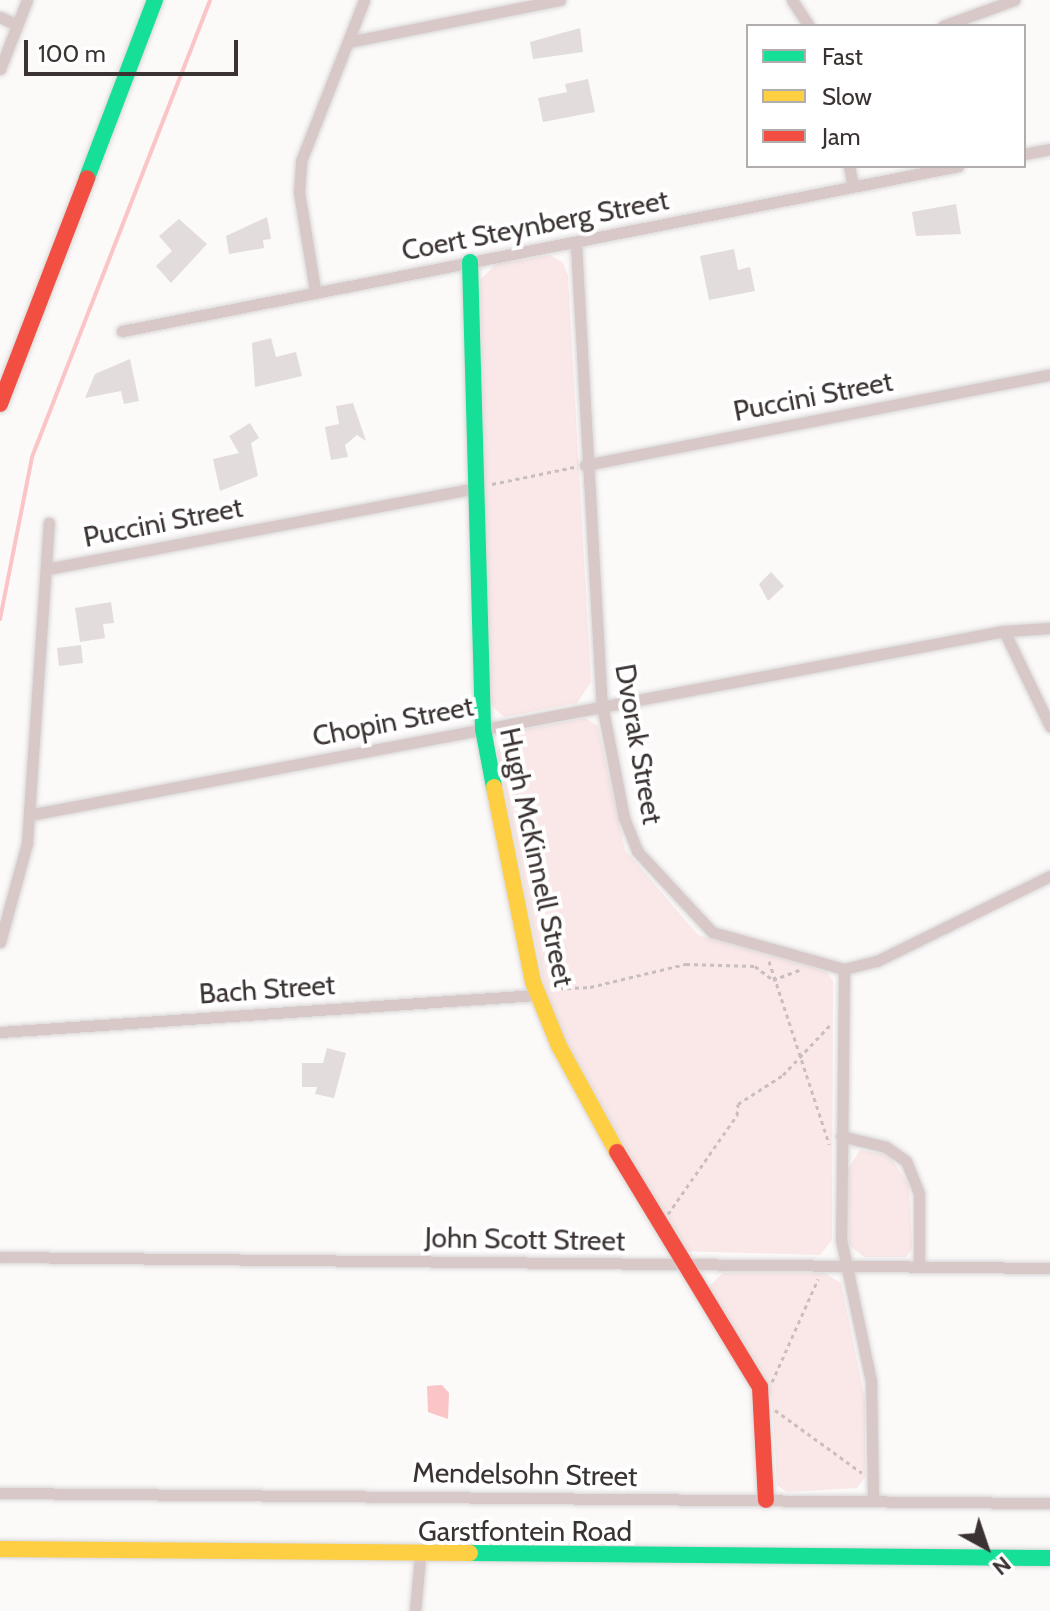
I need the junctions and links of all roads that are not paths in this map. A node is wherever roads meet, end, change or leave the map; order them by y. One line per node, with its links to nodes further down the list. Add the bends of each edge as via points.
1 (27, 0): 10 (street)
2 (155, 0): 23 (main road)
3 (364, 0): 11 (street)
4 (560, 0): 11 (street)
5 (792, 0): 8 (street)
6 (1014, 0): 9 (street)
7 (0, 17): 10 (street)
8 (808, 24)
9 (948, 24)
10 (17, 25): 12 (street)
11 (348, 42): 20 (street, via 299,173)
12 (0, 69)
13 (1050, 149): 14 (street)
14 (1026, 154)
15 (849, 168): 17 (street)
16 (948, 168): 17 (street, Coert Steynberg Street)
17 (853, 186): 18 (street, Coert Steynberg Street)
18 (576, 245): 19 (street, Coert Steynberg Street); 24 (street, Dvorak Street)
19 (470, 262): 20 (street, Coert Steynberg Street); 25 (main road, Hugh McKinnell Street)
20 (315, 290): 21 (street, Coert Steynberg Street)
21 (122, 331)
22 (1050, 375): 24 (street, Puccini Street)
23 (0, 404)
24 (585, 465): 30 (street, Dvorak Street)
25 (476, 488): 27 (street, Puccini Street); 32 (main road, Hugh McKinnell Street)
26 (49, 523): 27 (street)
27 (47, 569): 33 (street)
28 (1050, 628): 29 (street, Chopin Street)
29 (1004, 631): 30 (street, Chopin Street); 31 (street)
30 (602, 705): 32 (street, Chopin Street); 36 (street, Dvorak Street, via 624,818 637,851 705,927)
31 (1050, 726)
32 (483, 729): 33 (street, Chopin Street); 37 (main road, Hugh McKinnell Street)
33 (29, 815): 35 (street, via 22,877)
34 (1050, 876): 36 (street, via 877,961)
35 (0, 942)
36 (844, 969): 39 (street)
37 (536, 995): 38 (street, Bach Street); 41 (main road, Hugh McKinnell Street)
38 (0, 1032)
39 (841, 1136): 42 (street); 43 (street, via 886,1147 906,1161 919,1194)
40 (0, 1257): 41 (street, John Scott Street)
41 (682, 1264): 42 (street, John Scott Street); 46 (main road, Hugh McKinnell Street, via 764,1398)
42 (844, 1264): 43 (street, John Scott Street); 47 (street, via 871,1381)
43 (919, 1267): 44 (street, John Scott Street)
44 (1050, 1268)
45 (0, 1493): 46 (street, Mendelsohn Street)
46 (766, 1500): 47 (street, Mendelsohn Street)
47 (873, 1501): 48 (street, Mendelsohn Street)
48 (1050, 1503)
49 (0, 1549): 50 (main road, Garstfontein Road)
50 (420, 1557): 51 (main road, Garstfontein Road); 52 (street)
51 (1050, 1558)
52 (415, 1611)

